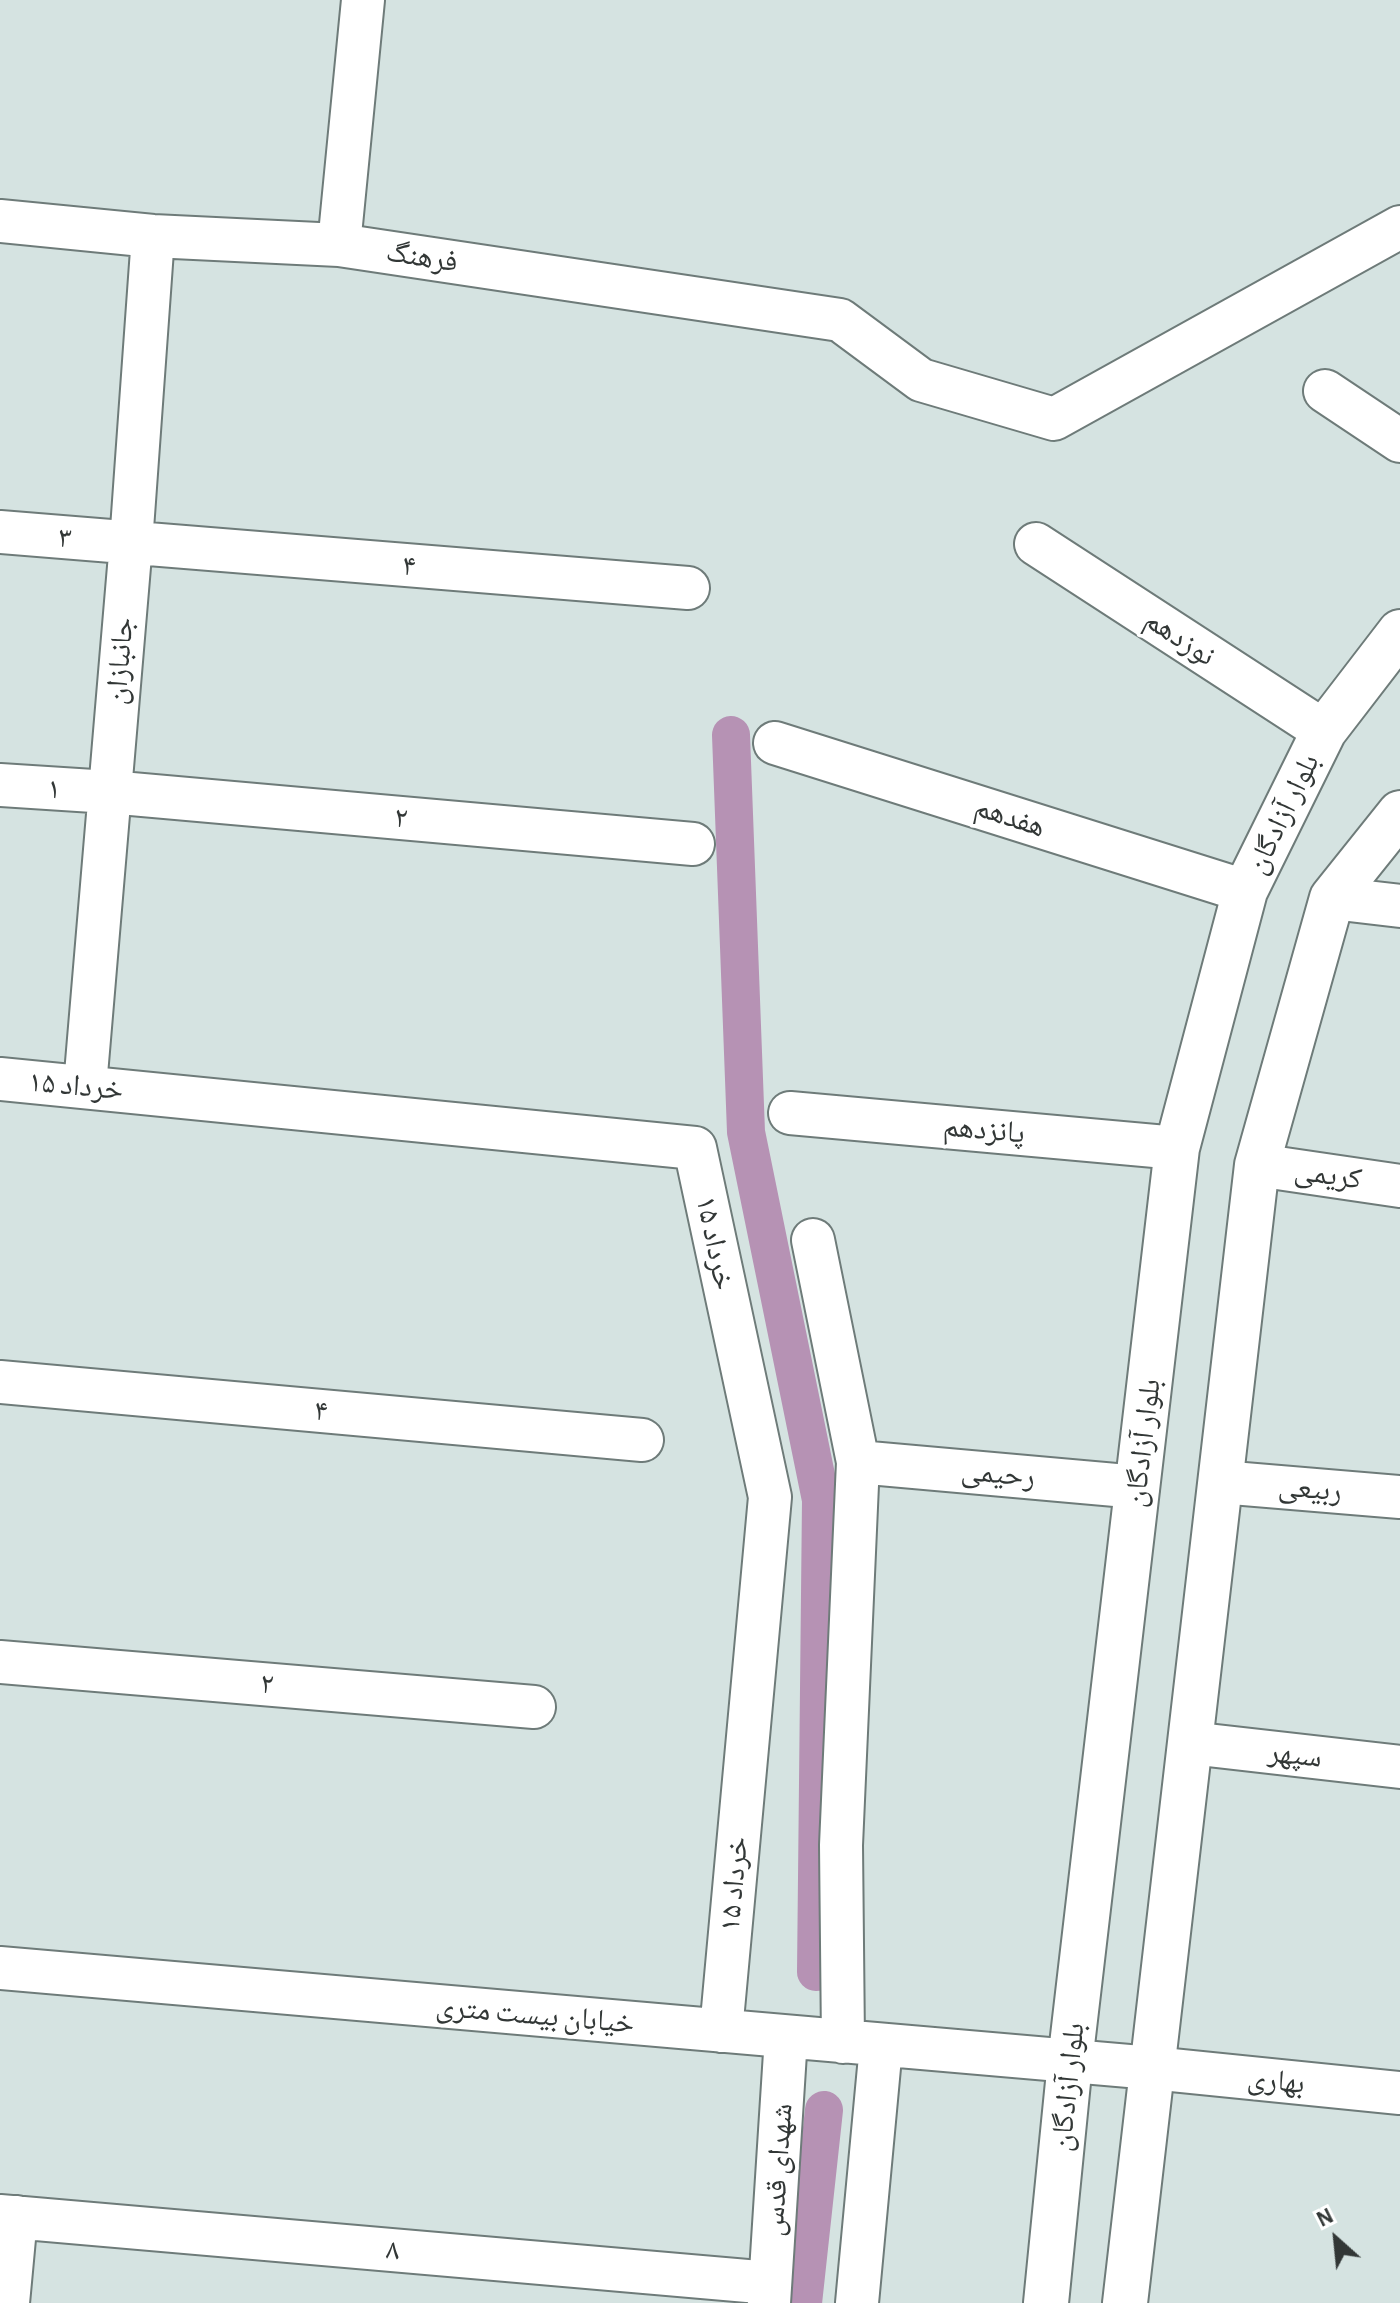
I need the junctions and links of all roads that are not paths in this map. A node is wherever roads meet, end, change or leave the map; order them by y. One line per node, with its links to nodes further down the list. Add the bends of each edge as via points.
1 (363, 0): 5 (street)
2 (0, 221): 4 (street, فرهنگ)
3 (1400, 227): 5 (street, فرهنگ, via 1054,419 921,380 840,320)
4 (153, 236): 5 (street, فرهنگ); 9 (street, جانبازان)
5 (339, 245)
6 (1325, 391): 7 (street)
7 (1400, 441)
8 (0, 532): 9 (street, ۳)
9 (131, 543): 11 (street, ۴); 16 (street, جانبازان)
10 (1036, 544): 13 (street, نوزدهم)
11 (688, 588)
12 (1400, 632): 13 (main road, بلوار آزادگان)
13 (1324, 731): 19 (main road, بلوار آزادگان)
14 (775, 743): 19 (street, هفدهم)
15 (0, 785): 16 (street, ۱)
16 (109, 792): 18 (street, ۲); 23 (street, جانبازان)
17 (1400, 813): 20 (main road)
18 (693, 844)
19 (1245, 891): 25 (main road, بلوار آزادگان)
20 (1332, 898): 21 (street); 26 (main road)
21 (1400, 906)
22 (0, 1079): 23 (street, ۱۵ خرداد)
23 (85, 1086): 40 (street, ۱۵ خرداد, via 695,1148 770,1497)
24 (790, 1113): 25 (street, پانزدهم)
25 (1177, 1148): 33 (main road, بلوار آزادگان)
26 (1257, 1165): 27 (street, کریمی); 32 (main road)
27 (1400, 1186)
28 (813, 1240): 31 (street)
29 (0, 1382): 30 (street, ۴)
30 (642, 1440)
31 (858, 1462): 33 (street, رحیمی); 42 (street, via 841,1845)
32 (1220, 1482): 34 (street, ربیعی); 37 (main road)
33 (1138, 1487): 43 (main road, بلوار آزادگان)
34 (1400, 1497)
35 (0, 1662): 36 (street, ۲)
36 (534, 1707)
37 (1190, 1743): 38 (street, سپهر); 44 (main road)
38 (1400, 1767)
39 (0, 1968): 40 (street, خیابان بیست متری)
40 (721, 2031): 41 (street, خیابان بیست متری)
41 (786, 2037): 42 (street, خیابان بیست متری); 47 (street, شهدای قدس)
42 (862, 2044): 43 (street, خیابان بیست متری); 49 (street)
43 (1070, 2062): 44 (street, بهاری); 50 (main road, بلوار آزادگان)
44 (1152, 2068): 45 (street, بهاری); 51 (main road)
45 (1400, 2093)
46 (8, 2216): 47 (street, ۸); 48 (street)
47 (769, 2293)
48 (8, 2303)
49 (857, 2303)
50 (1046, 2303)
51 (1125, 2303)

